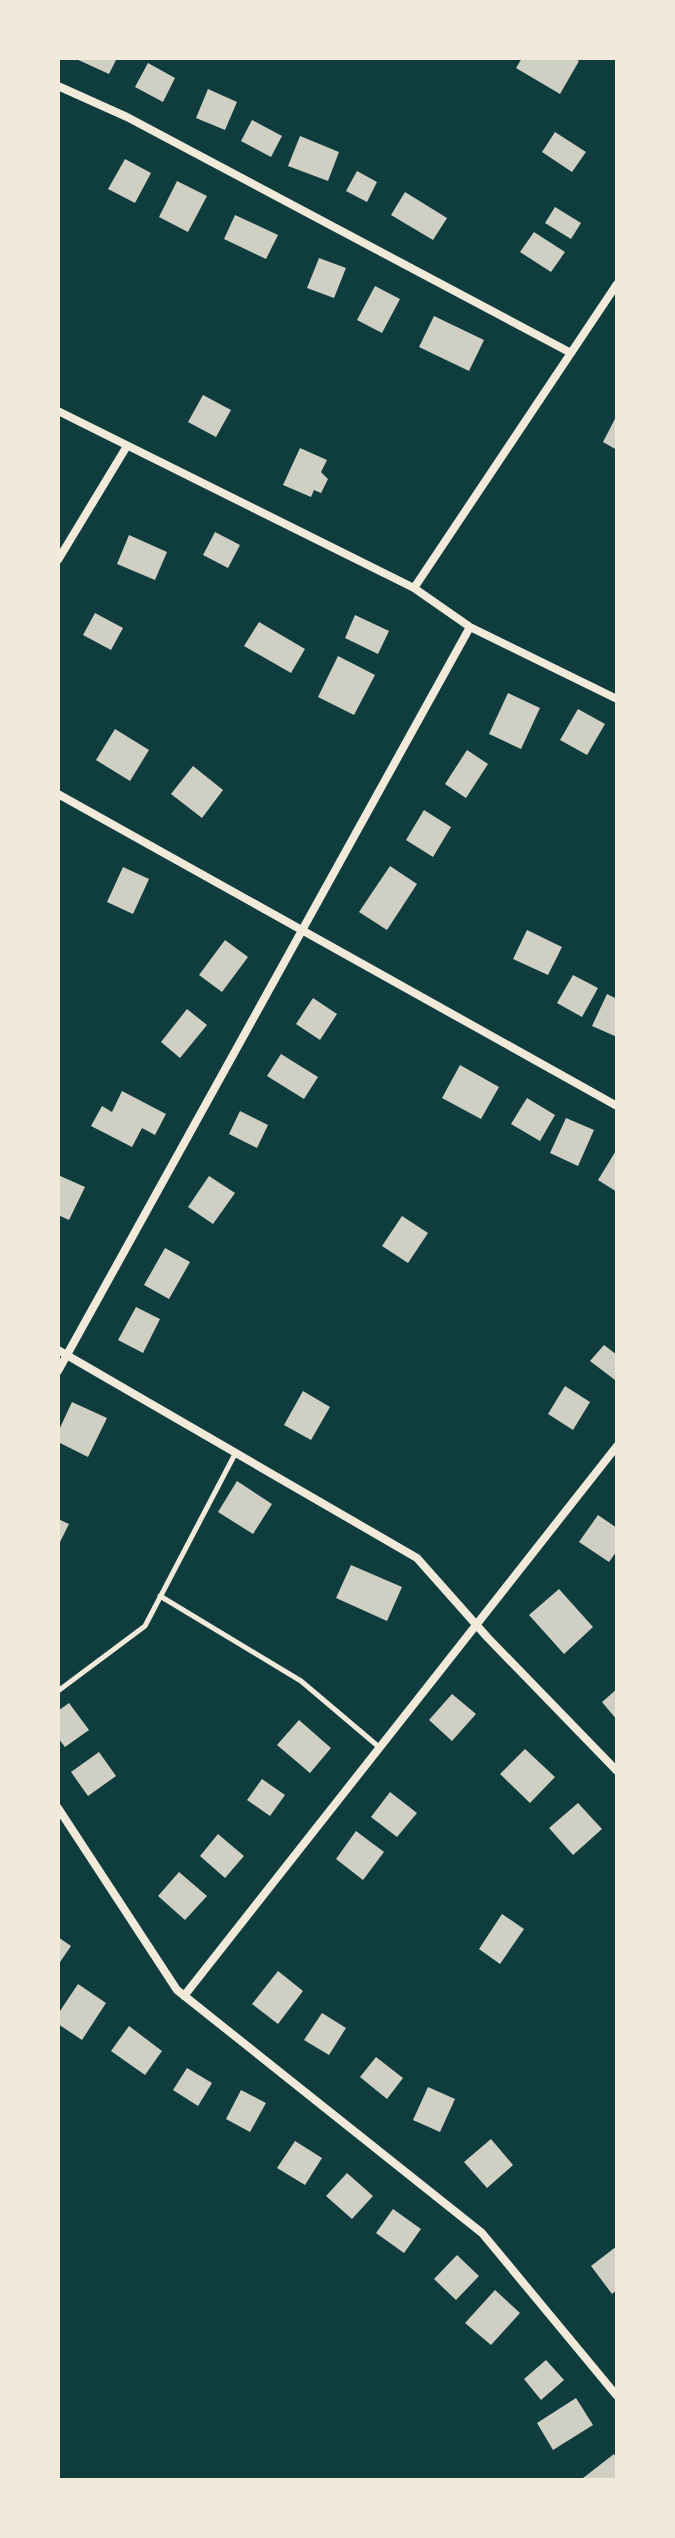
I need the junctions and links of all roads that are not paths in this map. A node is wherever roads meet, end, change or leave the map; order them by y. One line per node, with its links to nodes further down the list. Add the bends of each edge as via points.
1 (58, 86): 3 (street, via 127,117)
2 (617, 284): 3 (street)
3 (571, 353): 7 (street)
4 (58, 411): 5 (street)
5 (127, 446): 6 (street); 7 (street)
6 (58, 560)
7 (414, 588): 8 (street)
8 (470, 627): 9 (street); 11 (street)
9 (617, 699)
10 (58, 794): 11 (street)
11 (302, 932): 12 (street); 14 (street)
12 (617, 1106)
13 (58, 1350): 14 (street)
14 (67, 1355): 15 (street); 17 (street)
15 (58, 1371)
16 (617, 1446): 19 (street)
17 (235, 1454): 18 (lane); 19 (street, via 417,1558)
18 (160, 1596): 20 (lane, via 145,1626); 21 (lane, via 301,1681)
19 (476, 1625): 21 (street); 22 (street)
20 (58, 1691)
21 (379, 1748): 24 (street)
22 (617, 1771)
23 (58, 1808): 24 (street)
24 (184, 1996): 25 (street, via 482,2233)
25 (617, 2396)

